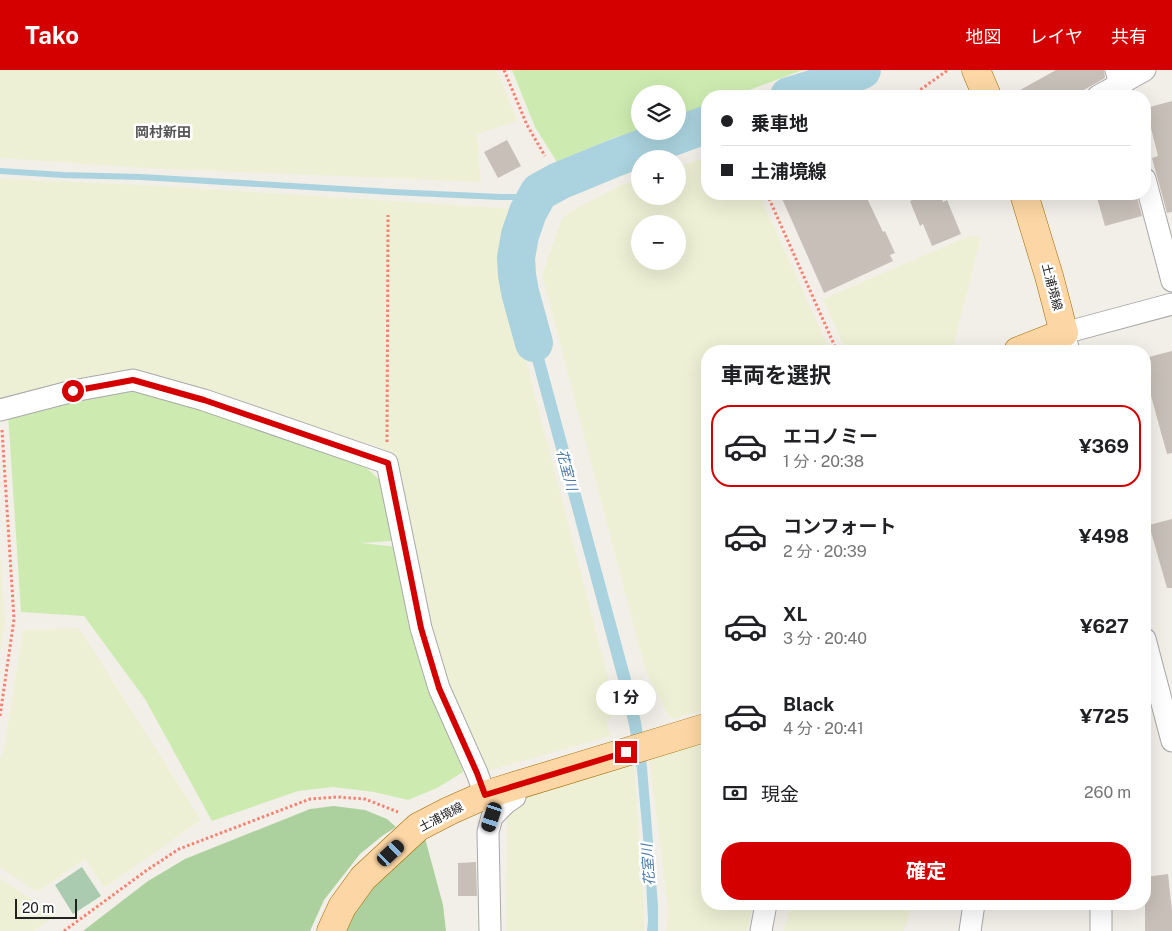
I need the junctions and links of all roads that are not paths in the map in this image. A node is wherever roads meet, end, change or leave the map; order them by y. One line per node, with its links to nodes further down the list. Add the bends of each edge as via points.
1 (976, 70): 4 (main road)
2 (1146, 70): 3 (street)
3 (1120, 83): 5 (street)
4 (984, 90)
5 (1108, 90)
6 (1026, 200): 10 (main road, 土浦境線)
7 (1151, 200): 8 (street)
8 (1172, 282)
9 (1172, 304): 10 (street)
10 (1066, 342): 11 (main road)
11 (1050, 345)
12 (0, 410): 17 (street, via 133,380 204,400 388,463 421,628 439,688)
13 (1151, 662): 15 (street)
14 (701, 729): 16 (main road, 土浦境線)
15 (1172, 741)
16 (511, 787): 17 (main road, 土浦境線); 22 (street, via 515,797 492,817 488,832)
17 (485, 795): 21 (main road, 土浦境線, via 418,827 363,878 342,907)
18 (765, 910): 23 (street)
19 (973, 910): 24 (street)
20 (1100, 910): 25 (street)
21 (331, 931)
22 (490, 931)
23 (761, 931)
24 (970, 931)
25 (1101, 931)

